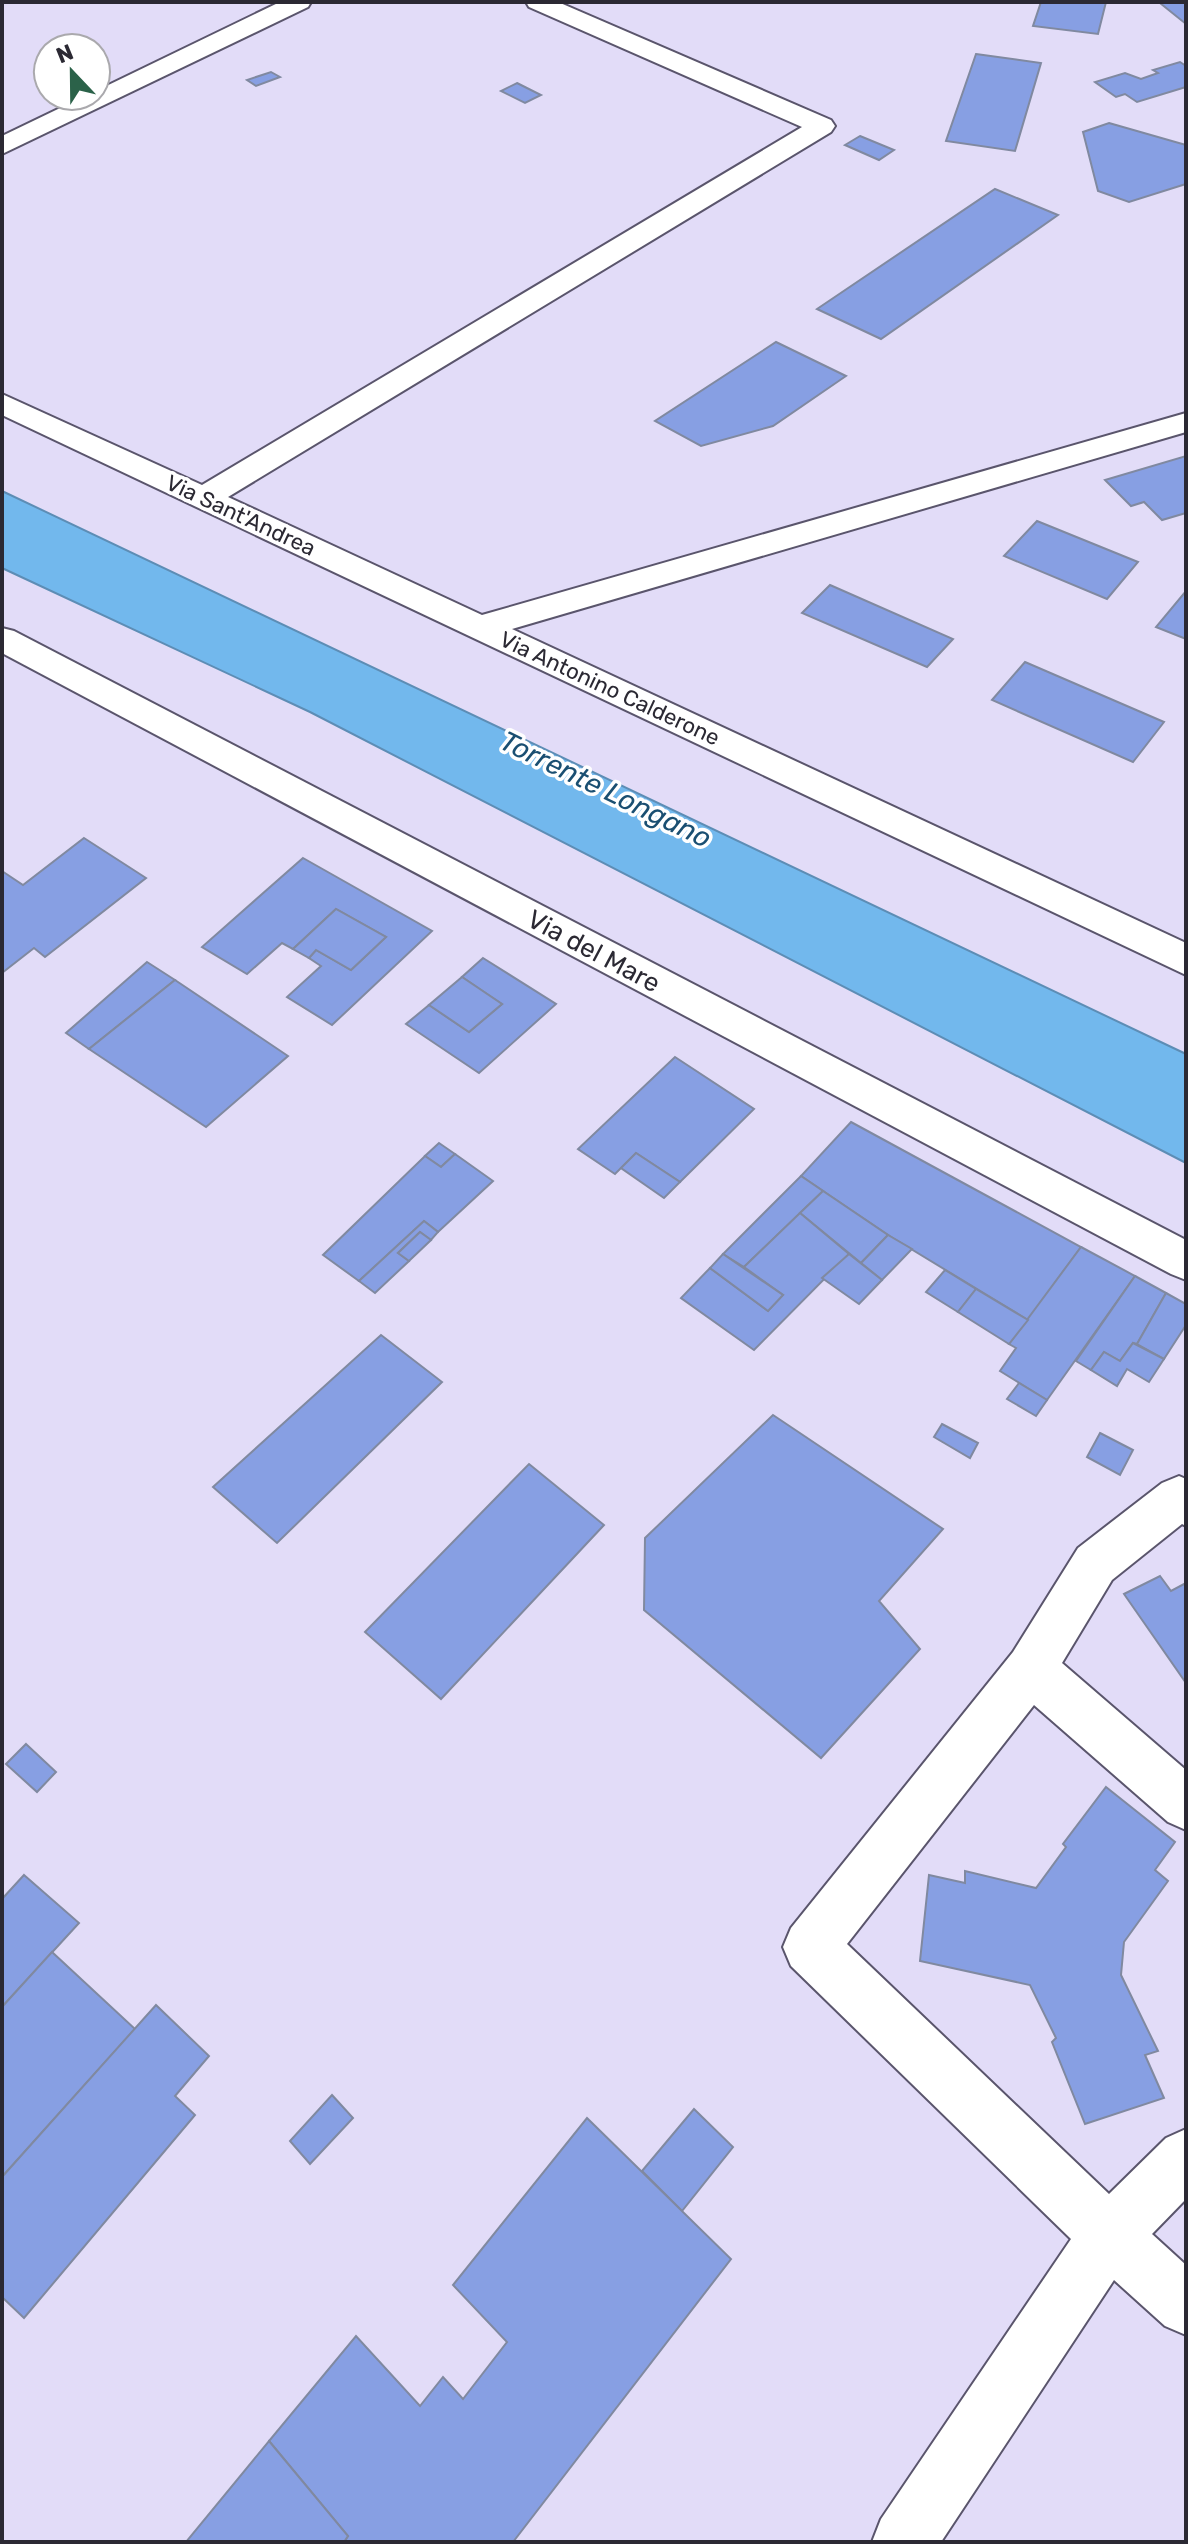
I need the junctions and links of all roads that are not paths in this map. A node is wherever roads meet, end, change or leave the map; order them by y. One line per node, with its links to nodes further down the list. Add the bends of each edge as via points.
1 (299, 2): 3 (street)
2 (538, 2): 6 (street, via 822,126)
3 (2, 146)
4 (2, 403): 6 (street, Via Sant'Andrea)
5 (1186, 422): 7 (street, Via Antonino Calderone)
6 (204, 497): 7 (street, Via Sant'Andrea)
7 (480, 627): 9 (street, Via Antonino Calderone)
8 (2, 639): 10 (street, Via del Mare)
9 (1186, 960)
10 (1186, 1261)
11 (1186, 1504): 12 (street, via 1179,1498 1095,1564)
12 (1031, 1669): 13 (street); 15 (street, via 810,1947)
13 (1186, 1804)
14 (1186, 2158): 15 (street)
15 (1109, 2235): 16 (street); 17 (street)
16 (1186, 2305)
17 (904, 2542)

